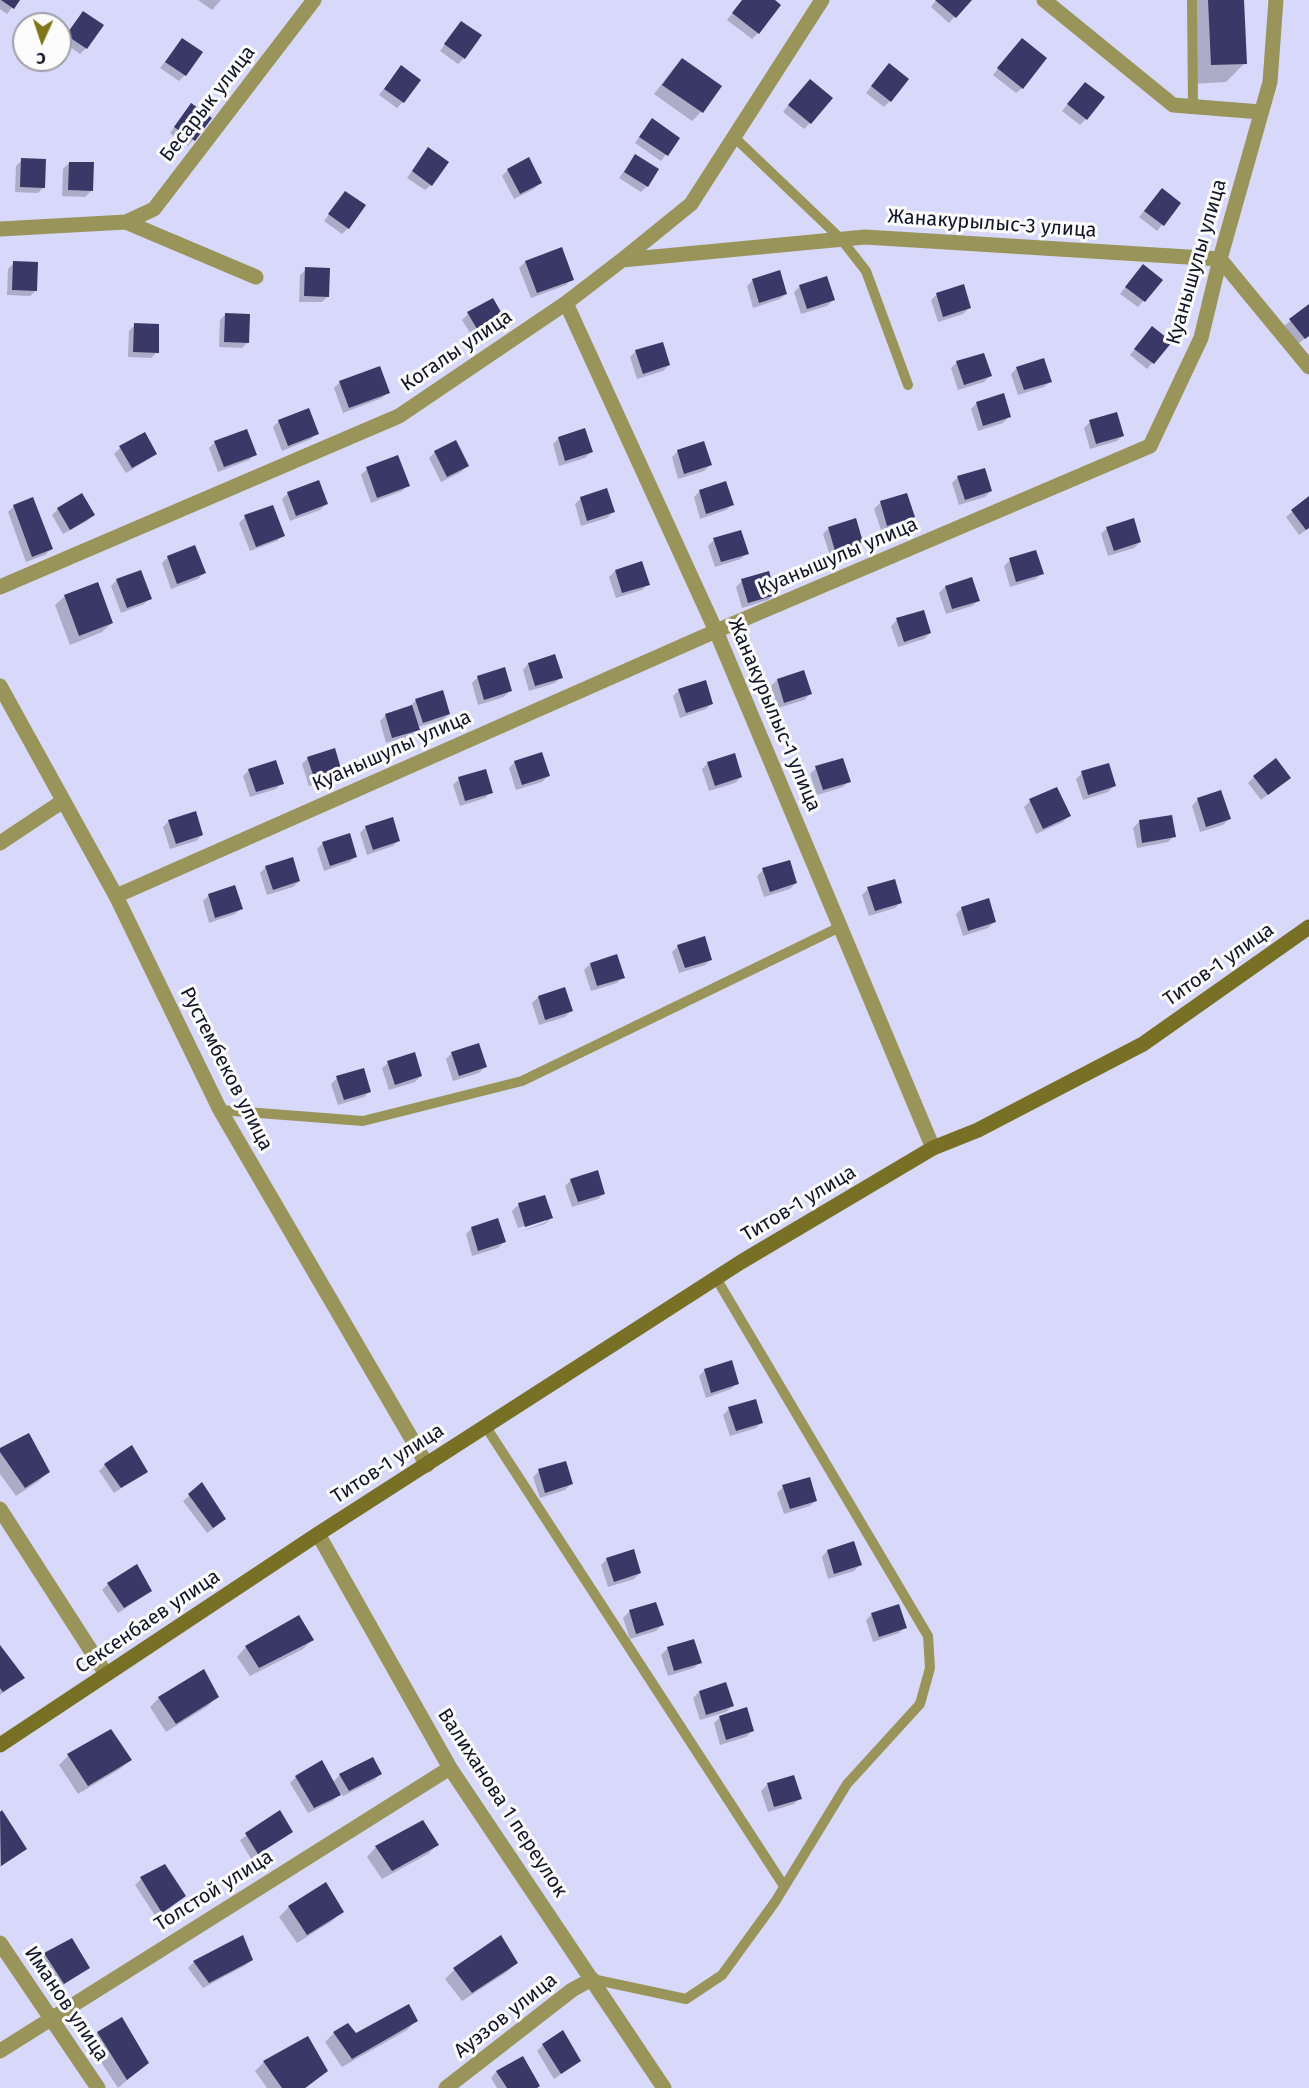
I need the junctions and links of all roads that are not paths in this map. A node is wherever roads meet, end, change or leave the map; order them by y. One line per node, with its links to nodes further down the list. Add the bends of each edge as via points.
1 (822, 0): 8 (street, Когалы улица)
2 (1044, 0): 6 (street, via 1173,105)
3 (1192, 0): 6 (lane)
4 (1276, 0): 7 (street, Куанышулы улица, via 1270,82)
5 (307, 3): 9 (street, Бесарык улица, via 154,209)
6 (1193, 106): 7 (street)
7 (1261, 112): 12 (street, Куанышулы улица)
8 (734, 137): 11 (lane); 13 (street, Когалы улица, via 691,204)
9 (126, 222): 10 (street); 14 (street)
10 (0, 229)
11 (841, 239): 12 (street, Жанакурылыс-3 улица, via 865,237); 13 (street, Жанакурылыс-3 улица); 17 (lane, via 866,271)
12 (1220, 259): 16 (street); 19 (street, Куанышулы улица, via 1201,338 1150,446)
13 (622, 260): 15 (street, Когалы улица)
14 (256, 278)
15 (566, 303): 18 (street, Когалы улица, via 399,416); 19 (street, Жанакурылыс-1 улица)
16 (1309, 367)
17 (908, 385)
18 (0, 587)
19 (716, 631): 23 (street, Куанышулы улица); 24 (street, Жанакурылыс-1 улица)
20 (0, 686): 21 (street, Рустембеков улица)
21 (63, 801): 22 (street); 23 (street, Рустембеков улица)
22 (0, 843)
23 (116, 896): 26 (street, Рустембеков улица)
24 (840, 927): 26 (lane, via 522,1080 363,1121); 27 (street, Жанакурылыс-1 улица)
25 (1309, 927): 27 (street, Титов-1 улица, via 1143,1044 978,1130)
26 (220, 1110): 30 (street, Рустембеков улица)
27 (933, 1148): 28 (street, Титов-1 улица)
28 (716, 1278): 29 (street, Титов-1 улица); 36 (lane, via 928,1636 930,1668 920,1704 847,1784)
29 (486, 1427): 30 (street, Титов-1 улица); 36 (lane)
30 (427, 1465): 32 (street, Титов-1 улица)
31 (0, 1509): 33 (street)
32 (318, 1534): 33 (street, Сексенбаев улица); 35 (street, Валиханова 1 переулок)
33 (106, 1674): 34 (street, Сексенбаев улица)
34 (0, 1745)
35 (450, 1768): 38 (street, Валиханова 1 переулок); 39 (street, Толстой улица)
36 (784, 1886): 38 (lane, via 722,1975 686,1999)
37 (0, 1943): 39 (street, Иманов улица)
38 (592, 1979): 42 (street, Ауэзов улица, via 572,1990); 43 (street, Валиханова 1 переулок)
39 (50, 2018): 40 (street, Толстой улица); 41 (street, Иманов улица)
40 (0, 2051)
41 (98, 2088)
42 (447, 2088)
43 (664, 2088)

